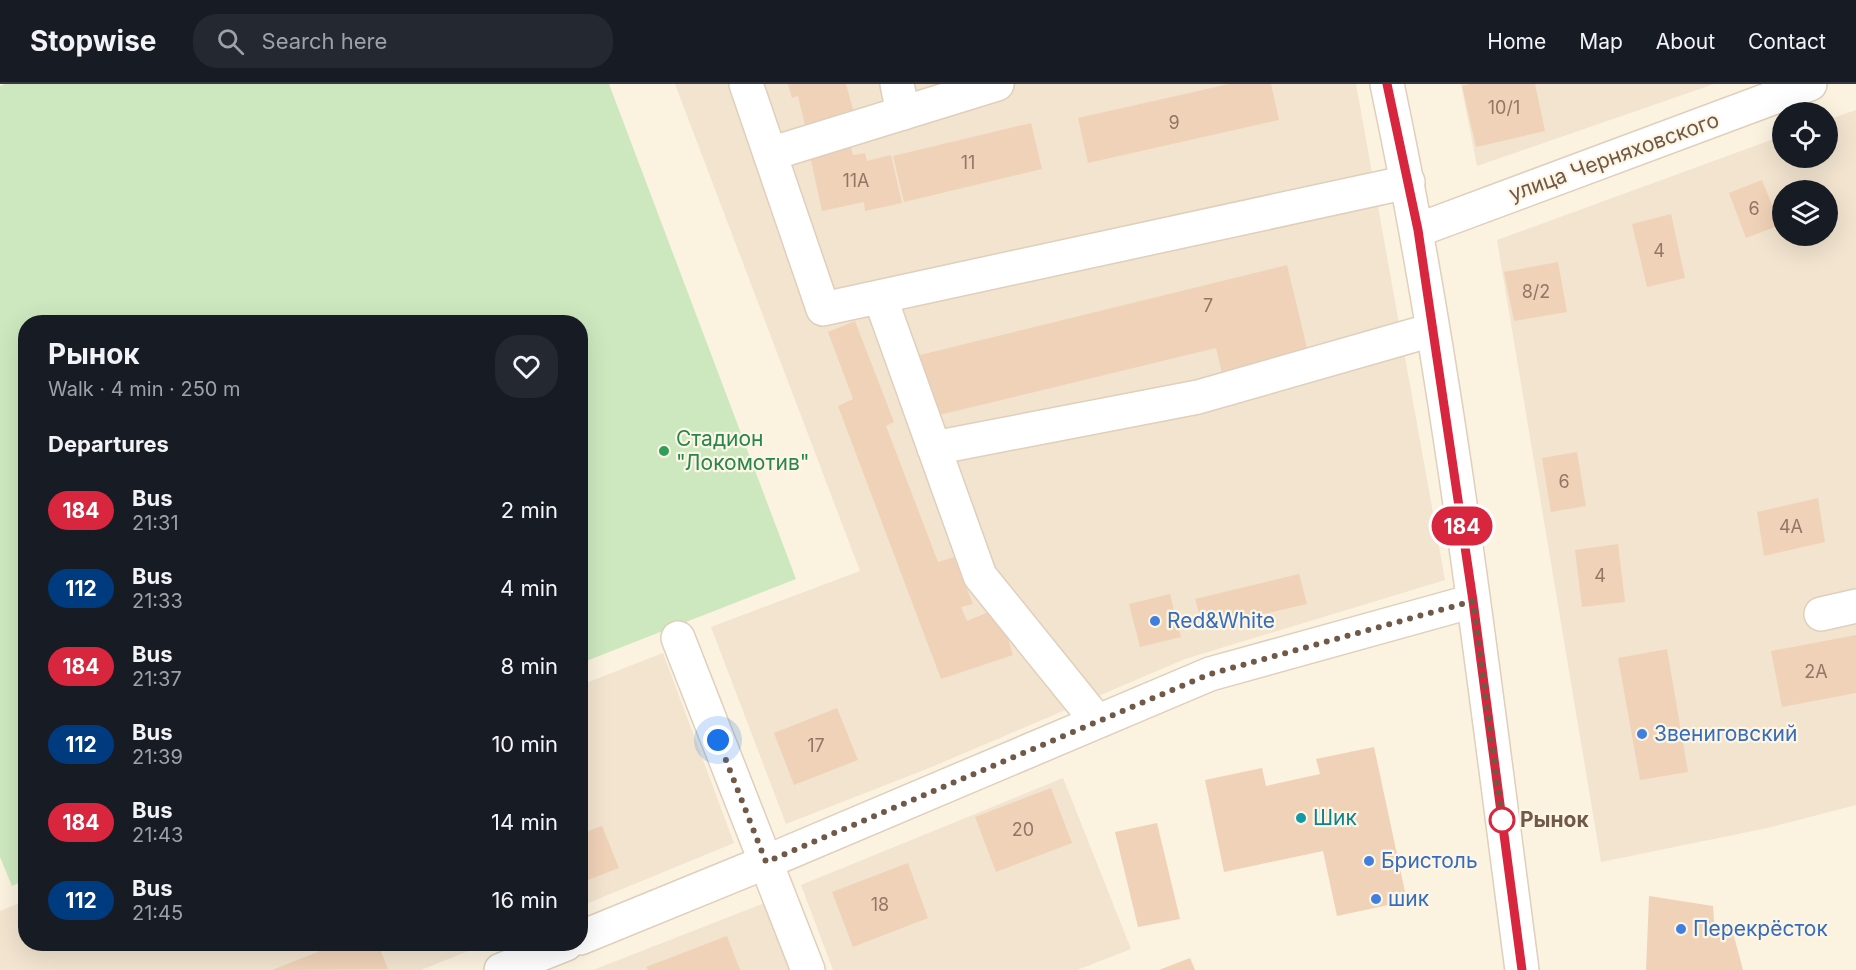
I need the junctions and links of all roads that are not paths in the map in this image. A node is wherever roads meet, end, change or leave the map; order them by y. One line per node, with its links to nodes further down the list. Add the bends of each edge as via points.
1 (746, 84): 6 (street)
2 (997, 84): 5 (street)
3 (1387, 84): 7 (street)
4 (1810, 84): 8 (street, улица Черняховского)
5 (900, 98): 6 (street)
6 (770, 154): 9 (street, via 824,309)
7 (1408, 182): 8 (street); 9 (street)
8 (1418, 230): 10 (street)
9 (880, 297): 11 (street)
10 (1432, 330): 11 (street, via 1198,397); 12 (street)
11 (934, 448): 16 (street, via 980,576)
12 (1473, 601): 16 (street, via 1210,674); 22 (street)
13 (1856, 606): 14 (street)
14 (1821, 614)
15 (678, 638): 17 (street)
16 (1097, 721): 17 (street)
17 (766, 862): 18 (street); 21 (street)
18 (588, 935)
19 (548, 951): 20 (street)
20 (501, 970)
21 (808, 970)
22 (1522, 970)

